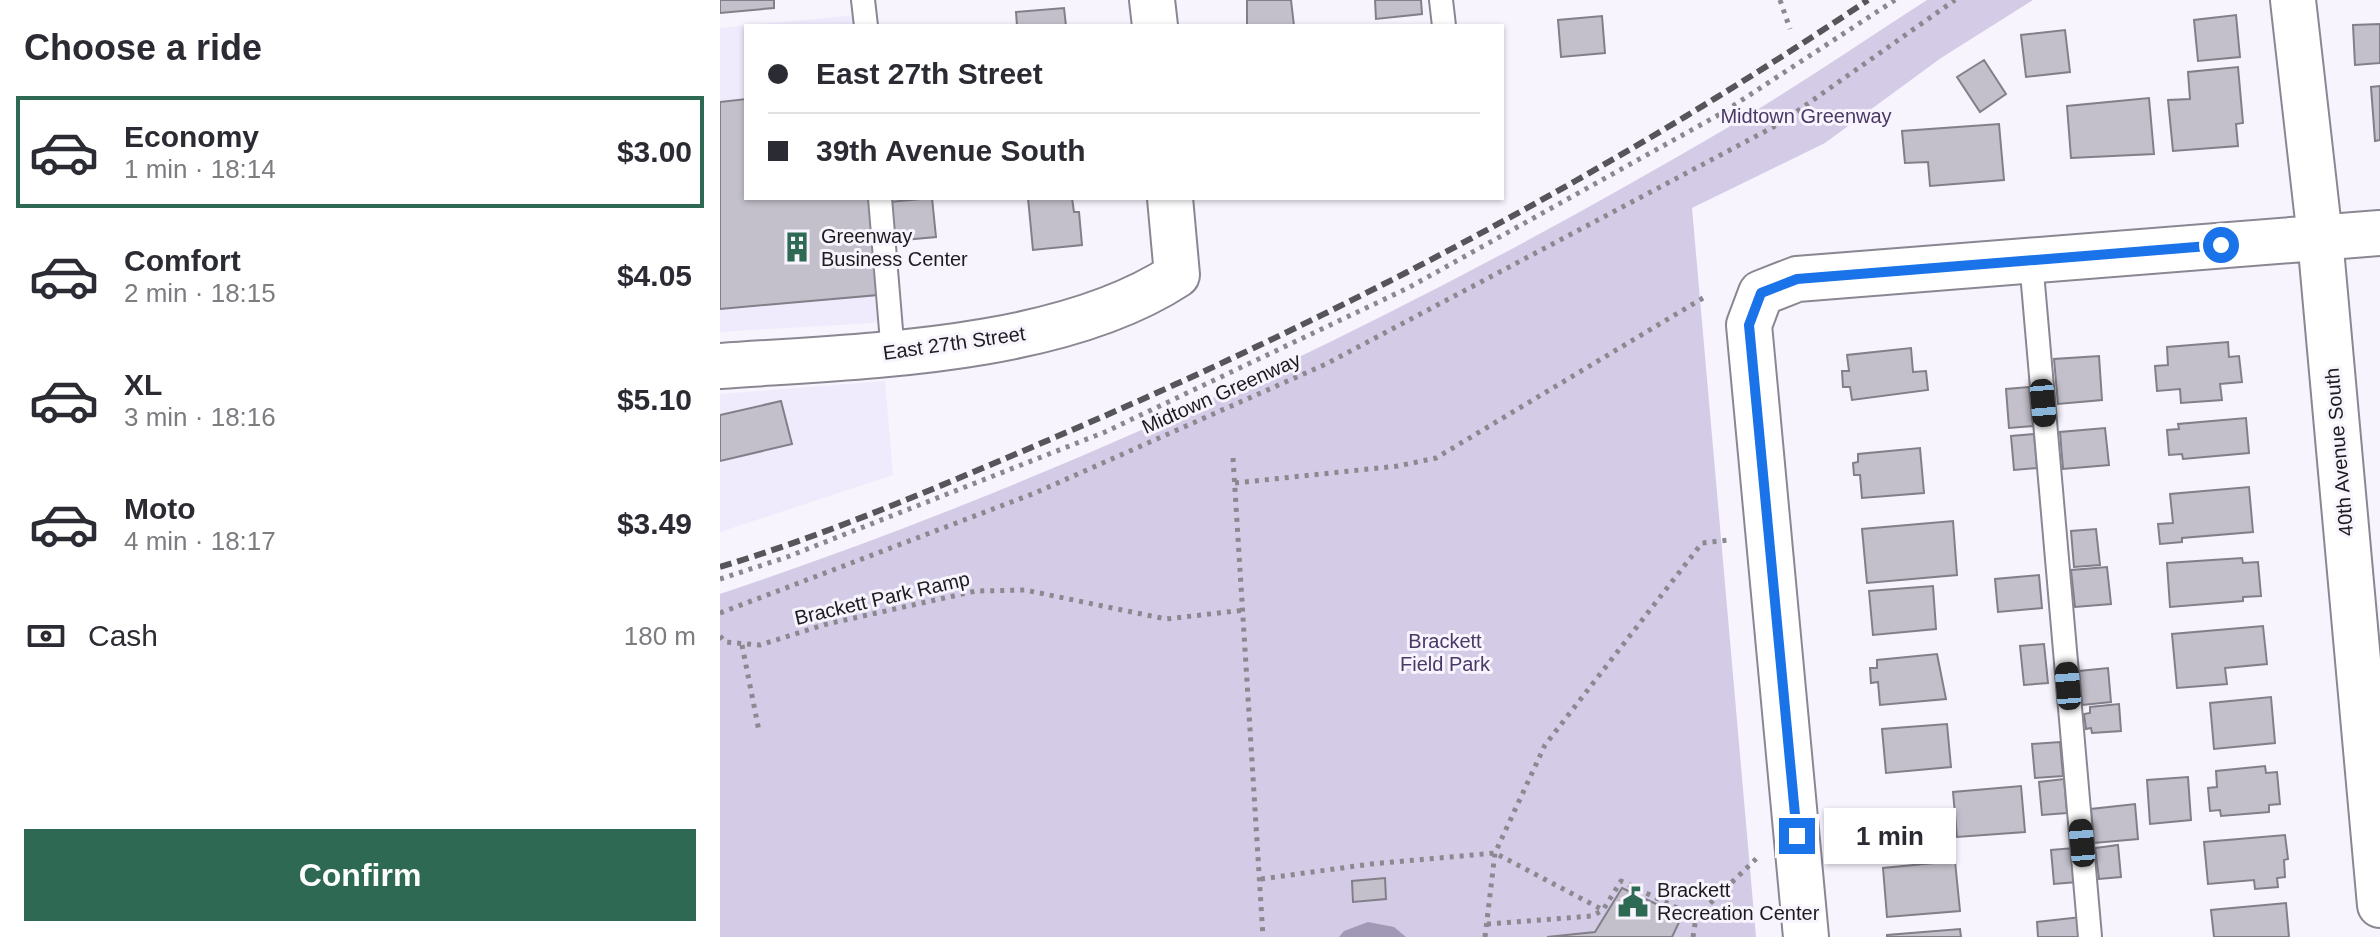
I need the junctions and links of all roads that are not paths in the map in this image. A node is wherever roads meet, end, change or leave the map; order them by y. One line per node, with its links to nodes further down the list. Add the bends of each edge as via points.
1 (863, 0): 5 (lane)
2 (1152, 0): 6 (street)
3 (1441, 0): 7 (lane)
4 (2293, 0): 11 (street, 40th Avenue South)
5 (866, 24)
6 (1155, 24)
7 (1444, 24)
8 (880, 200): 13 (lane)
9 (1170, 200): 13 (street, East 27th Street, via 1177,275 1145,296 1029,333)
10 (2380, 233): 11 (street)
11 (2320, 238): 12 (street); 15 (street, 40th Avenue South)
12 (2031, 261): 16 (street, via 1797,279 1761,293 1749,325); 17 (lane)
13 (893, 354): 14 (street, East 27th Street)
14 (720, 366)
15 (2380, 905)
16 (1806, 937)
17 (2090, 937)

